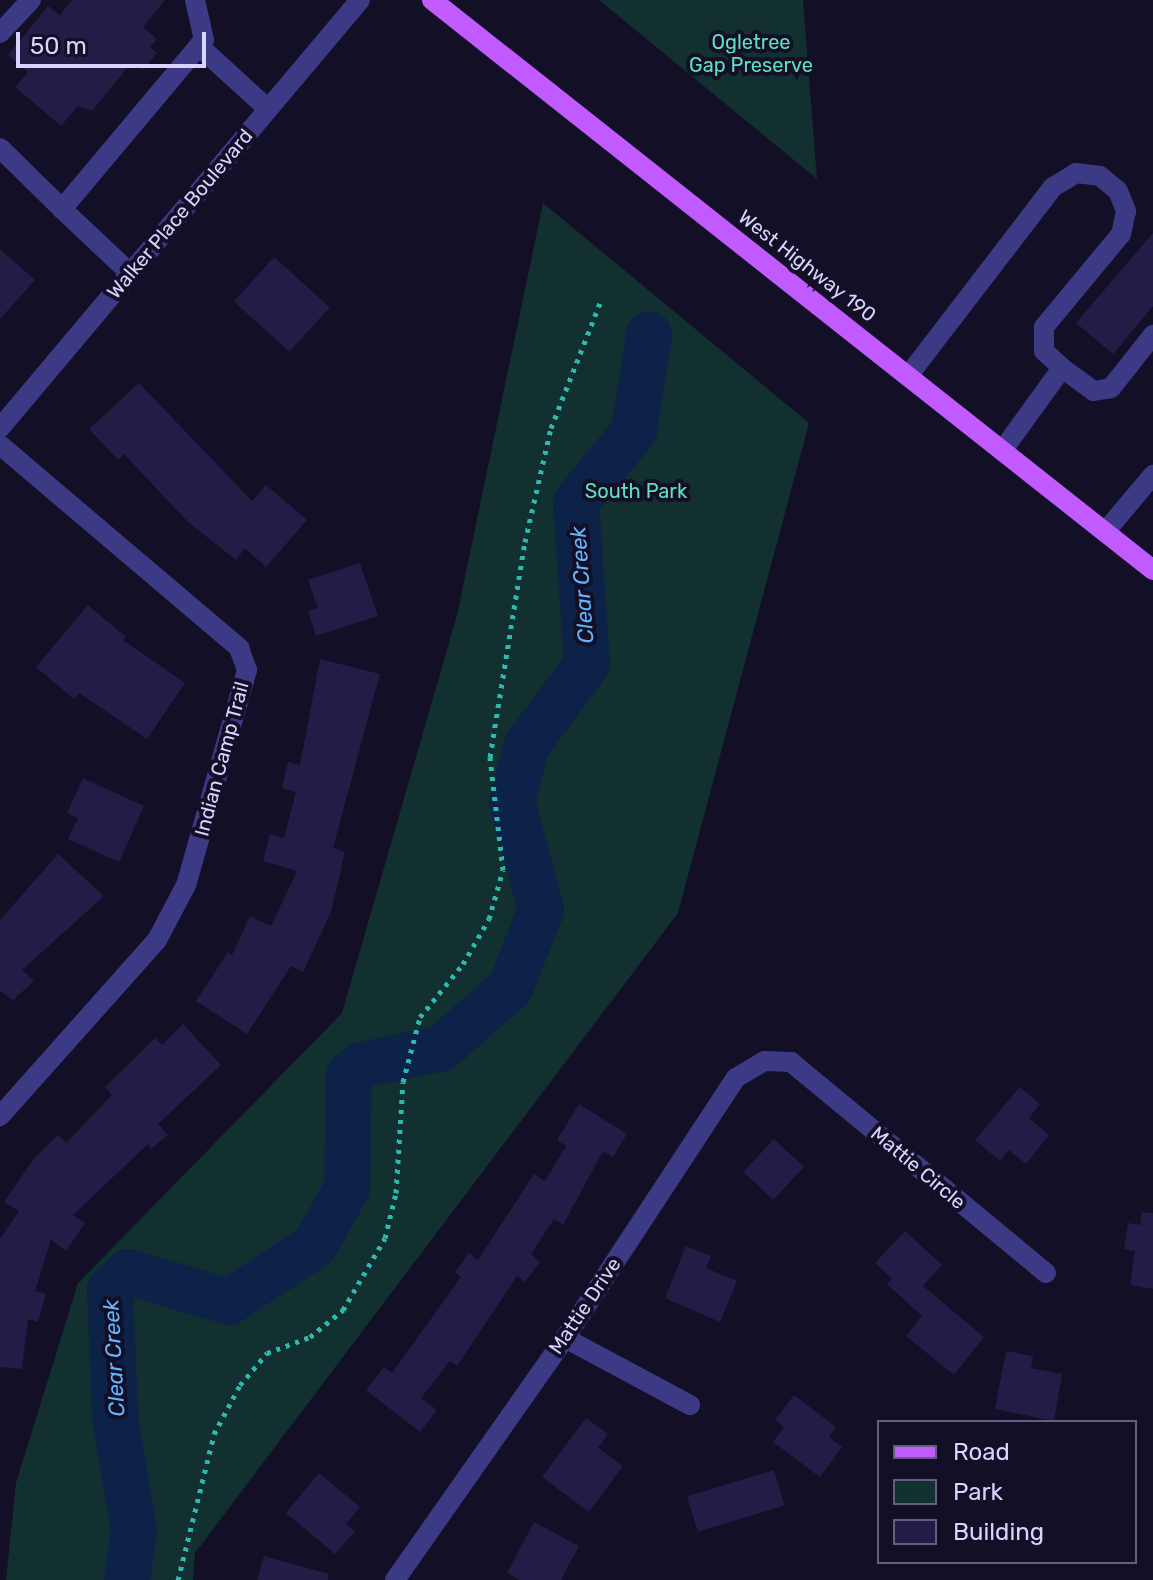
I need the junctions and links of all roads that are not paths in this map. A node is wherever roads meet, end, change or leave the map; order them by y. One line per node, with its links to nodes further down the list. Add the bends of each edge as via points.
1 (31, 0): 5 (street)
2 (195, 0): 6 (street, via 204,40)
3 (360, 0): 7 (street, Walker Place Boulevard)
4 (432, 0): 13 (main road, West Highway 190)
5 (0, 33)
6 (199, 46): 7 (street); 9 (street)
7 (268, 109): 10 (street, Walker Place Boulevard)
8 (0, 148): 9 (street)
9 (62, 209): 10 (street)
10 (130, 273): 14 (street, Walker Place Boulevard)
11 (1153, 335): 12 (street, via 1111,388 1094,391)
12 (1062, 368): 13 (street, via 1044,351 1044,327 1121,234 1126,211 1118,191 1100,176 1076,173 1053,187); 16 (street)
13 (908, 376): 16 (main road, West Highway 190)
14 (0, 428)
15 (0, 445): 21 (street, Indian Camp Trail, via 239,648 247,670 186,885 157,940)
16 (1002, 451): 18 (main road, West Highway 190)
17 (1153, 475): 18 (street)
18 (1105, 532): 19 (main road, West Highway 190)
19 (1153, 570)
20 (791, 1062): 22 (street, Mattie Circle); 23 (street, Mattie Drive, via 764,1061 736,1078)
21 (0, 1116)
22 (1046, 1273)
23 (565, 1338): 24 (street); 25 (street, Mattie Drive)
24 (690, 1405)
25 (395, 1580)

